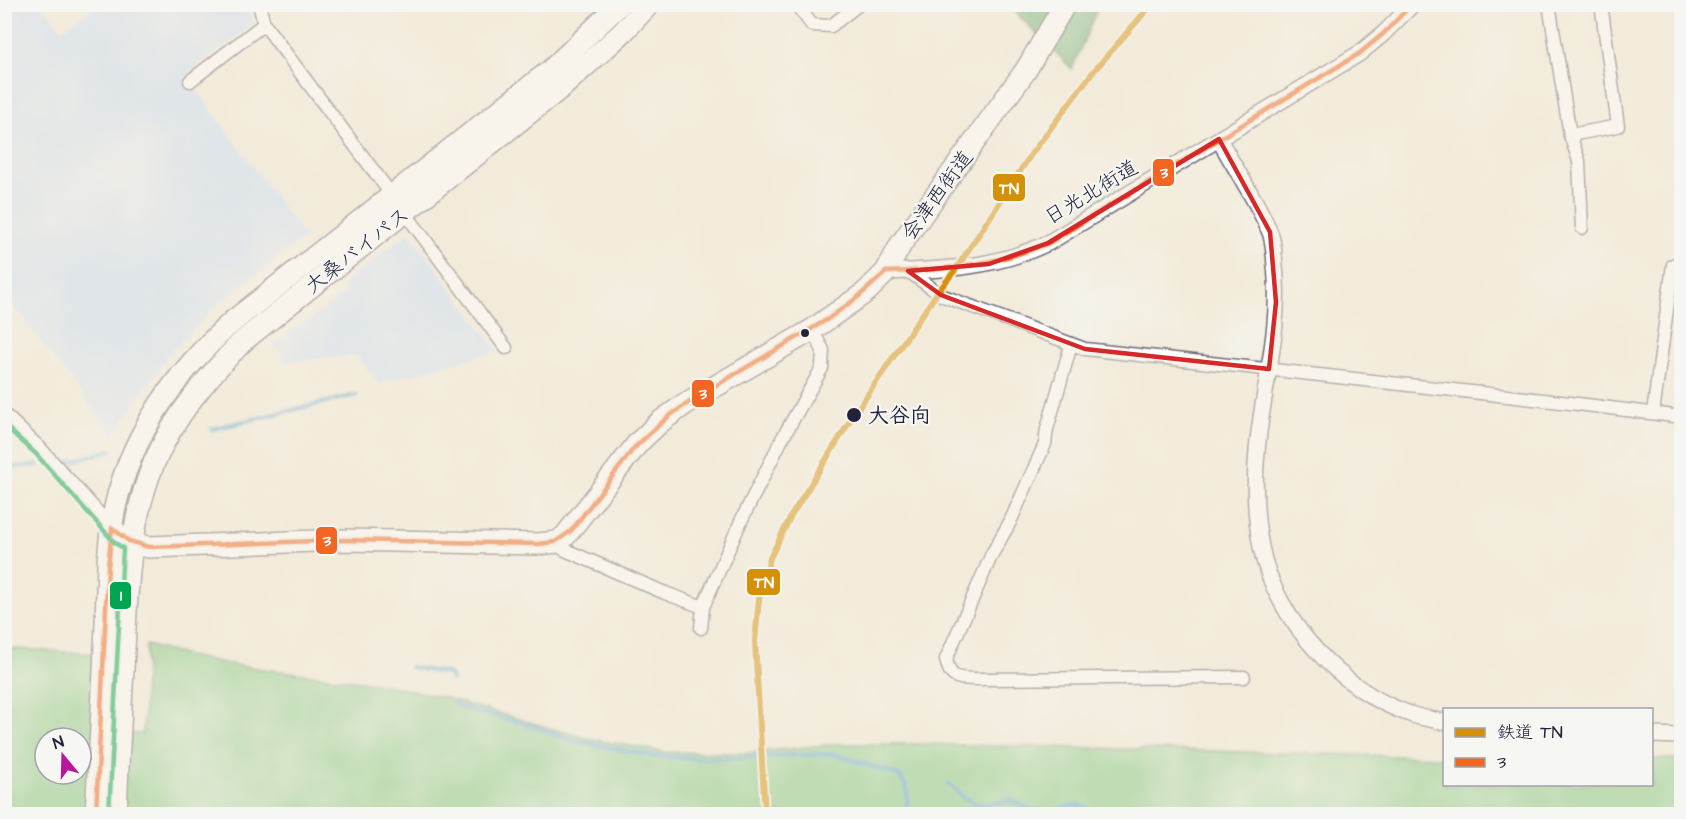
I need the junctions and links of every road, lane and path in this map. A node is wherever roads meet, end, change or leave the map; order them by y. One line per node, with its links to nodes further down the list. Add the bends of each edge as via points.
1 (259, 4): 10 (street)
2 (620, 4): 14 (highway, 大桑バイパス, via 551,70)
3 (649, 4): 15 (highway, 大桑バイパス, via 563,86)
4 (796, 4): 5 (street, via 812,25 831,26)
5 (859, 4)
6 (1065, 4): 19 (highway, 会津西街道, via 1026,70 901,244)
7 (1413, 4): 13 (street, 日光北街道, via 1360,53)
8 (1549, 4): 12 (street)
9 (1601, 4): 12 (street, via 1618,126)
10 (264, 24): 11 (street); 14 (street)
11 (190, 81)
12 (1570, 135): 16 (street, via 1579,161)
13 (1219, 139): 18 (street, 日光北街道, via 1033,251 990,264); 23 (street, via 1270,232 1276,302)
14 (391, 196): 15 (street); 27 (highway, 大桑バイパス, via 232,322 184,370 142,436 118,495)
15 (404, 214): 22 (street); 29 (highway, 大桑バイパス, via 244,340 201,386 154,461)
16 (1582, 228)
17 (1682, 261): 24 (street, via 1673,265)
18 (908, 271): 19 (street, 日光北街道); 21 (street, via 941,295)
19 (886, 272): 20 (highway, 会津西街道, via 866,292)
20 (812, 330): 28 (highway, 会津西街道, via 660,422 638,443 574,527); 30 (street, via 823,350 822,368 746,510)
21 (1071, 345): 23 (street, via 1105,353); 33 (street, via 1045,444 946,659 948,671 956,678 976,679)
22 (506, 348)
23 (1269, 369): 24 (street); 34 (street, via 1255,487 1261,549 1288,613 1335,670 1369,694 1412,715)
24 (1653, 413): 26 (street)
25 (4, 414): 27 (street)
26 (1682, 417)
27 (112, 528): 29 (highway); 32 (highway, via 108,567)
28 (558, 542): 29 (highway, via 344,540 149,547); 30 (street, via 563,549)
29 (131, 544): 32 (highway)
30 (703, 607): 31 (street)
31 (701, 627)
32 (115, 647): 37 (highway); 38 (highway)
33 (1244, 677)
34 (1443, 722)
35 (1653, 735): 36 (street)
36 (1682, 736)
37 (96, 814)
38 (116, 814)

